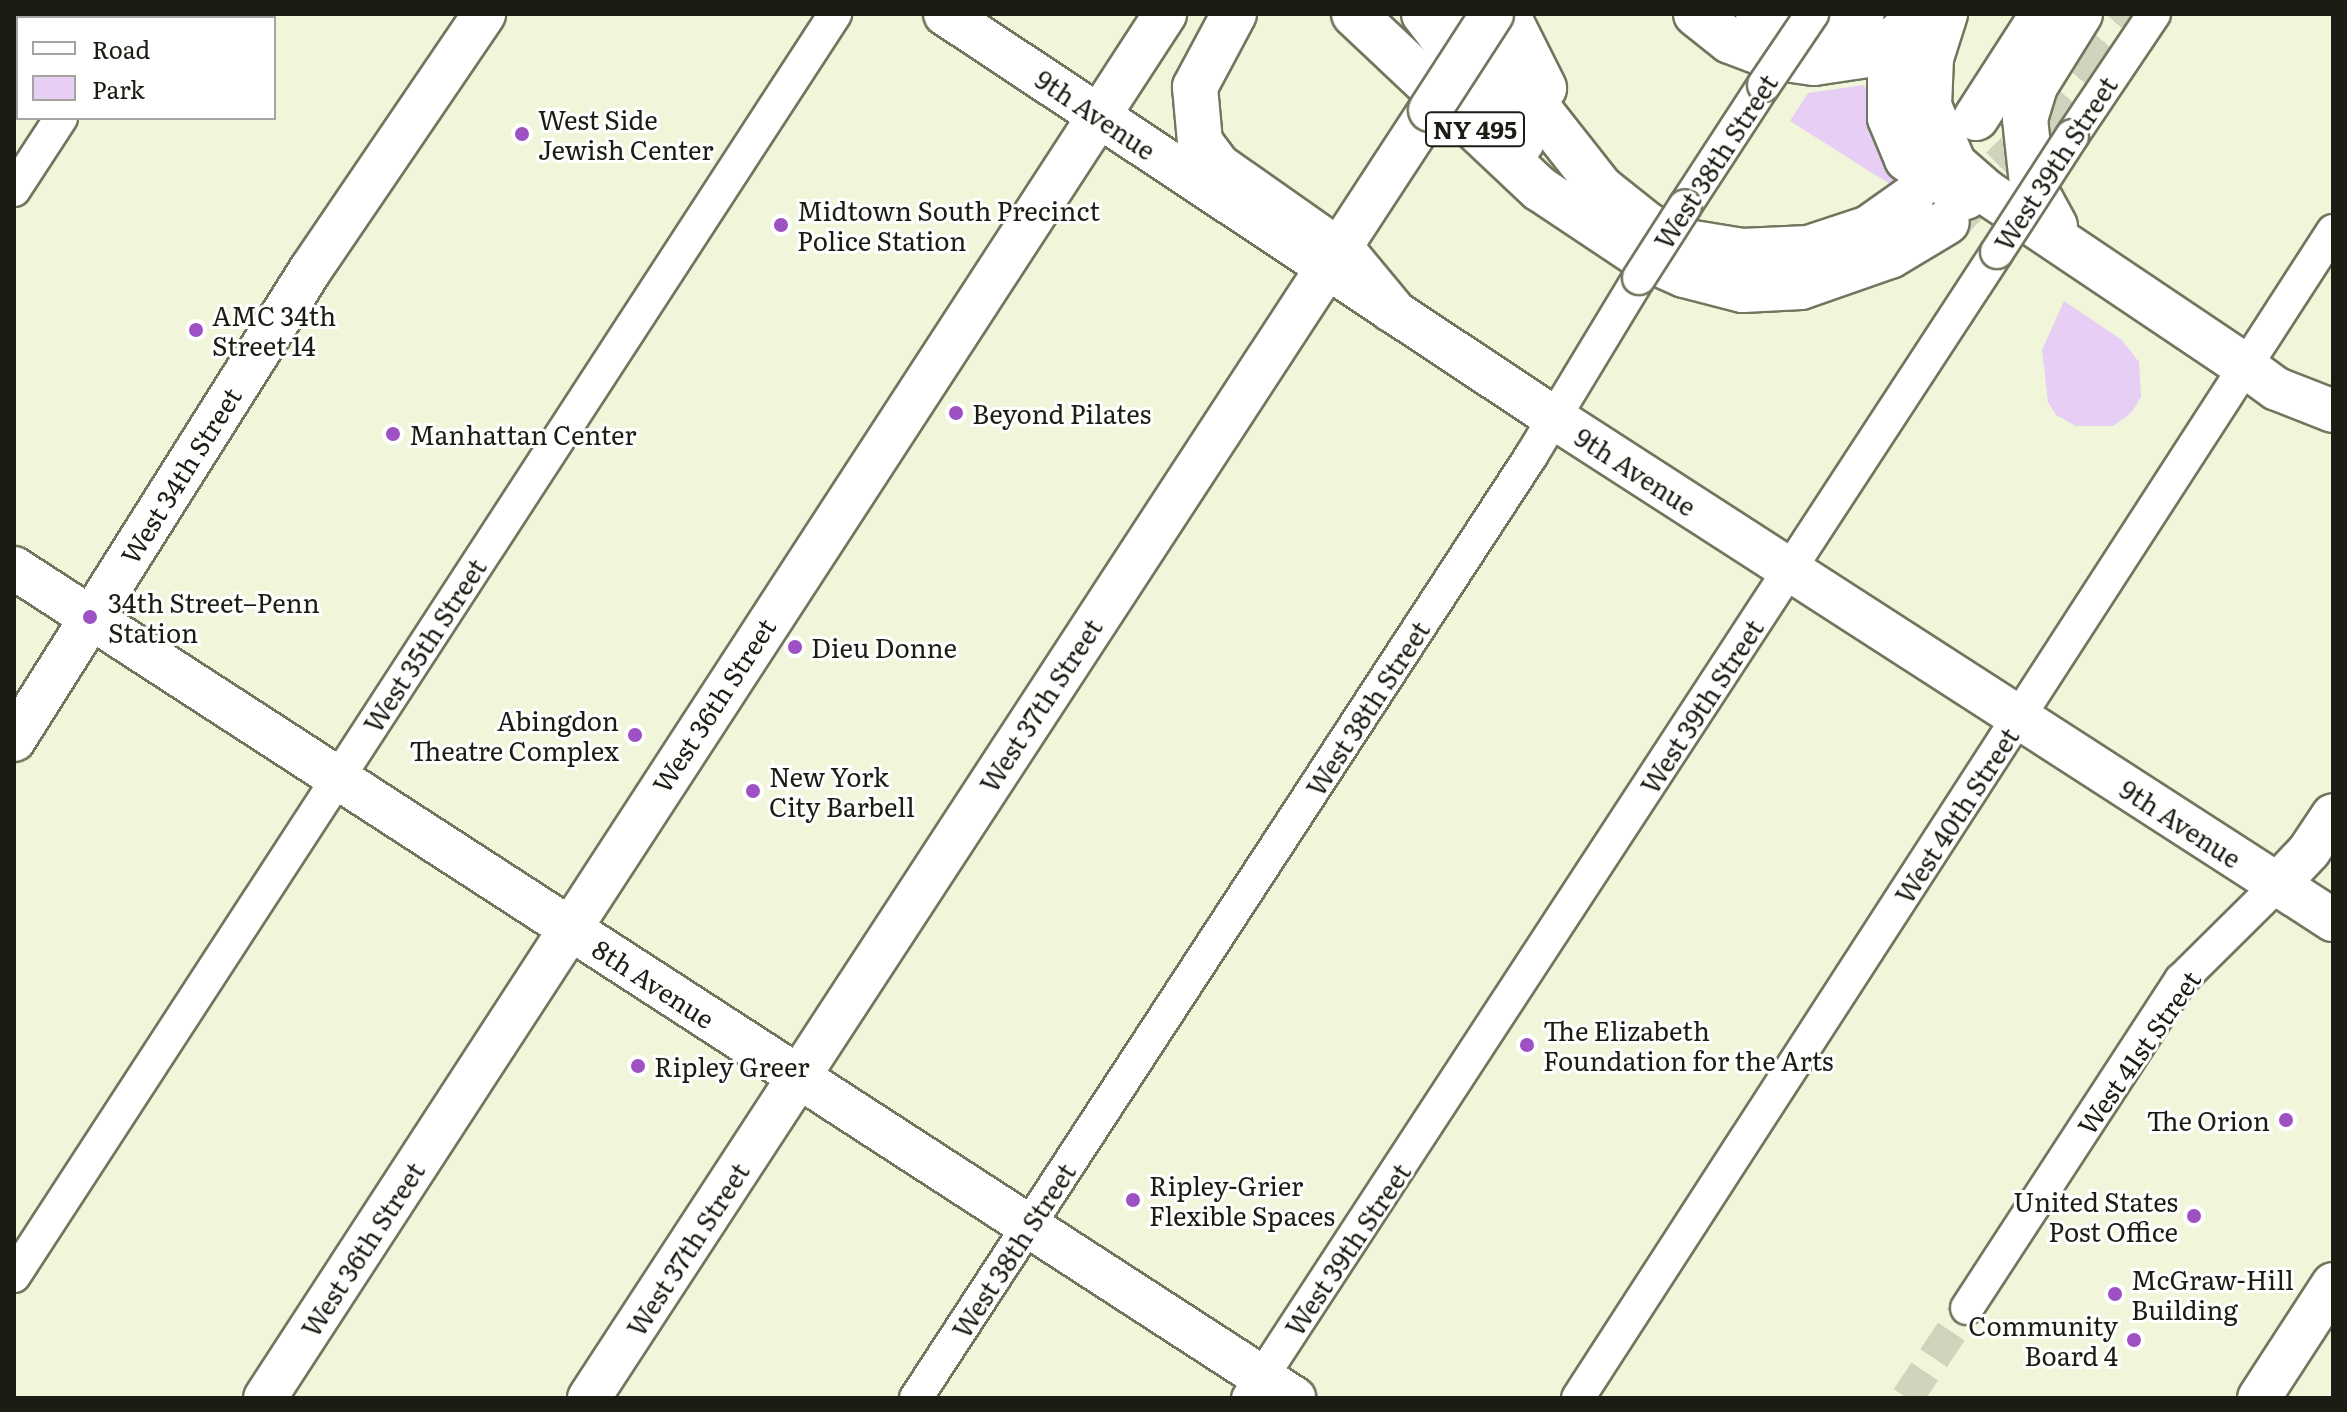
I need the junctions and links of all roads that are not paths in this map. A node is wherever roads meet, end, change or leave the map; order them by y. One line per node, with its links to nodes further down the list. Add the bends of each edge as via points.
1 (484, 14): 40 (main road, West 34th Street, via 390,147)
2 (835, 14): 43 (street, West 35th Street)
3 (945, 14): 20 (main road, 9th Avenue)
4 (1165, 14): 20 (main road, West 36th Street)
5 (1234, 14): 32 (highway, via 1195,87 1200,142 1218,166)
6 (1354, 14): 29 (highway, NY 495, via 1540,189)
7 (1424, 14): 29 (highway, via 1503,121)
8 (1464, 14): 23 (highway, NY 495)
9 (1492, 14): 32 (main road, West 37th Street, bridge)
10 (1507, 14): 23 (highway)
11 (1696, 14): 19 (highway, via 1730,41 1772,57 1814,63 1867,55)
12 (1758, 14): 19 (highway, via 1799,21)
13 (1812, 14): 37 (street, West 38th Street, bridge)
14 (1945, 14): 27 (highway, via 1931,58 1929,106 1936,129 1967,177)
15 (1969, 14): 27 (highway, via 1949,70 1956,129 1974,159)
16 (2043, 14): 21 (highway)
17 (2080, 14): 31 (highway, via 2035,86 2025,119 2032,184)
18 (2154, 14): 39 (street, West 39th Street, bridge)
19 (1891, 21): 27 (highway, via 1890,118 1907,159 1950,191)
20 (1098, 116): 32 (main road, 9th Avenue); 47 (main road, West 36th Street)
21 (1976, 118)
22 (60, 120): 24 (street)
23 (1572, 152): 30 (highway, NY 495, via 1616,203 1681,241 1764,252)
24 (14, 190)
25 (1911, 198): 30 (highway, NY 495)
26 (1947, 222): 33 (highway, NY 495, via 1880,261 1801,287 1743,290)
27 (2032, 222): 31 (highway)
28 (2333, 231): 35 (street, West 40th Street)
29 (1605, 232): 33 (highway, NY 495, via 1662,267)
30 (1847, 239): 33 (highway, via 1806,268 1786,275)
31 (2073, 251): 35 (highway)
32 (1332, 257): 34 (highway); 48 (main road, West 37th Street)
33 (1705, 281)
34 (1392, 310): 37 (main road, 9th Avenue)
35 (2245, 366): 36 (main road, via 2277,389); 41 (street, West 40th Street)
36 (2333, 411)
37 (1553, 417): 39 (main road, 9th Avenue); 49 (street, West 38th Street)
38 (14, 568): 40 (main road, 8th Avenue)
39 (1788, 570): 41 (main road, 9th Avenue); 53 (street, West 39th Street)
40 (91, 617): 42 (main road, West 34th Street); 43 (main road, 8th Avenue)
41 (2020, 717): 45 (main road, 9th Avenue); 57 (street, West 40th Street)
42 (14, 740)
43 (337, 778): 47 (main road, 8th Avenue); 50 (street, West 35th Street)
44 (2333, 815): 45 (main road, West 41st Street)
45 (2277, 885): 46 (main road, 9th Avenue); 52 (street, West 41st Street, via 2181,980)
46 (2333, 920)
47 (569, 928): 48 (main road, 8th Avenue); 54 (main road, West 36th Street)
48 (798, 1077): 49 (main road, 8th Avenue); 55 (main road, West 37th Street)
49 (1029, 1225): 53 (main road, 8th Avenue); 56 (street, West 38th Street)
50 (14, 1276)
51 (2333, 1284): 58 (main road)
52 (1967, 1308)
53 (1268, 1391)
54 (265, 1398)
55 (589, 1398)
56 (916, 1398)
57 (1578, 1398)
58 (2259, 1398)

